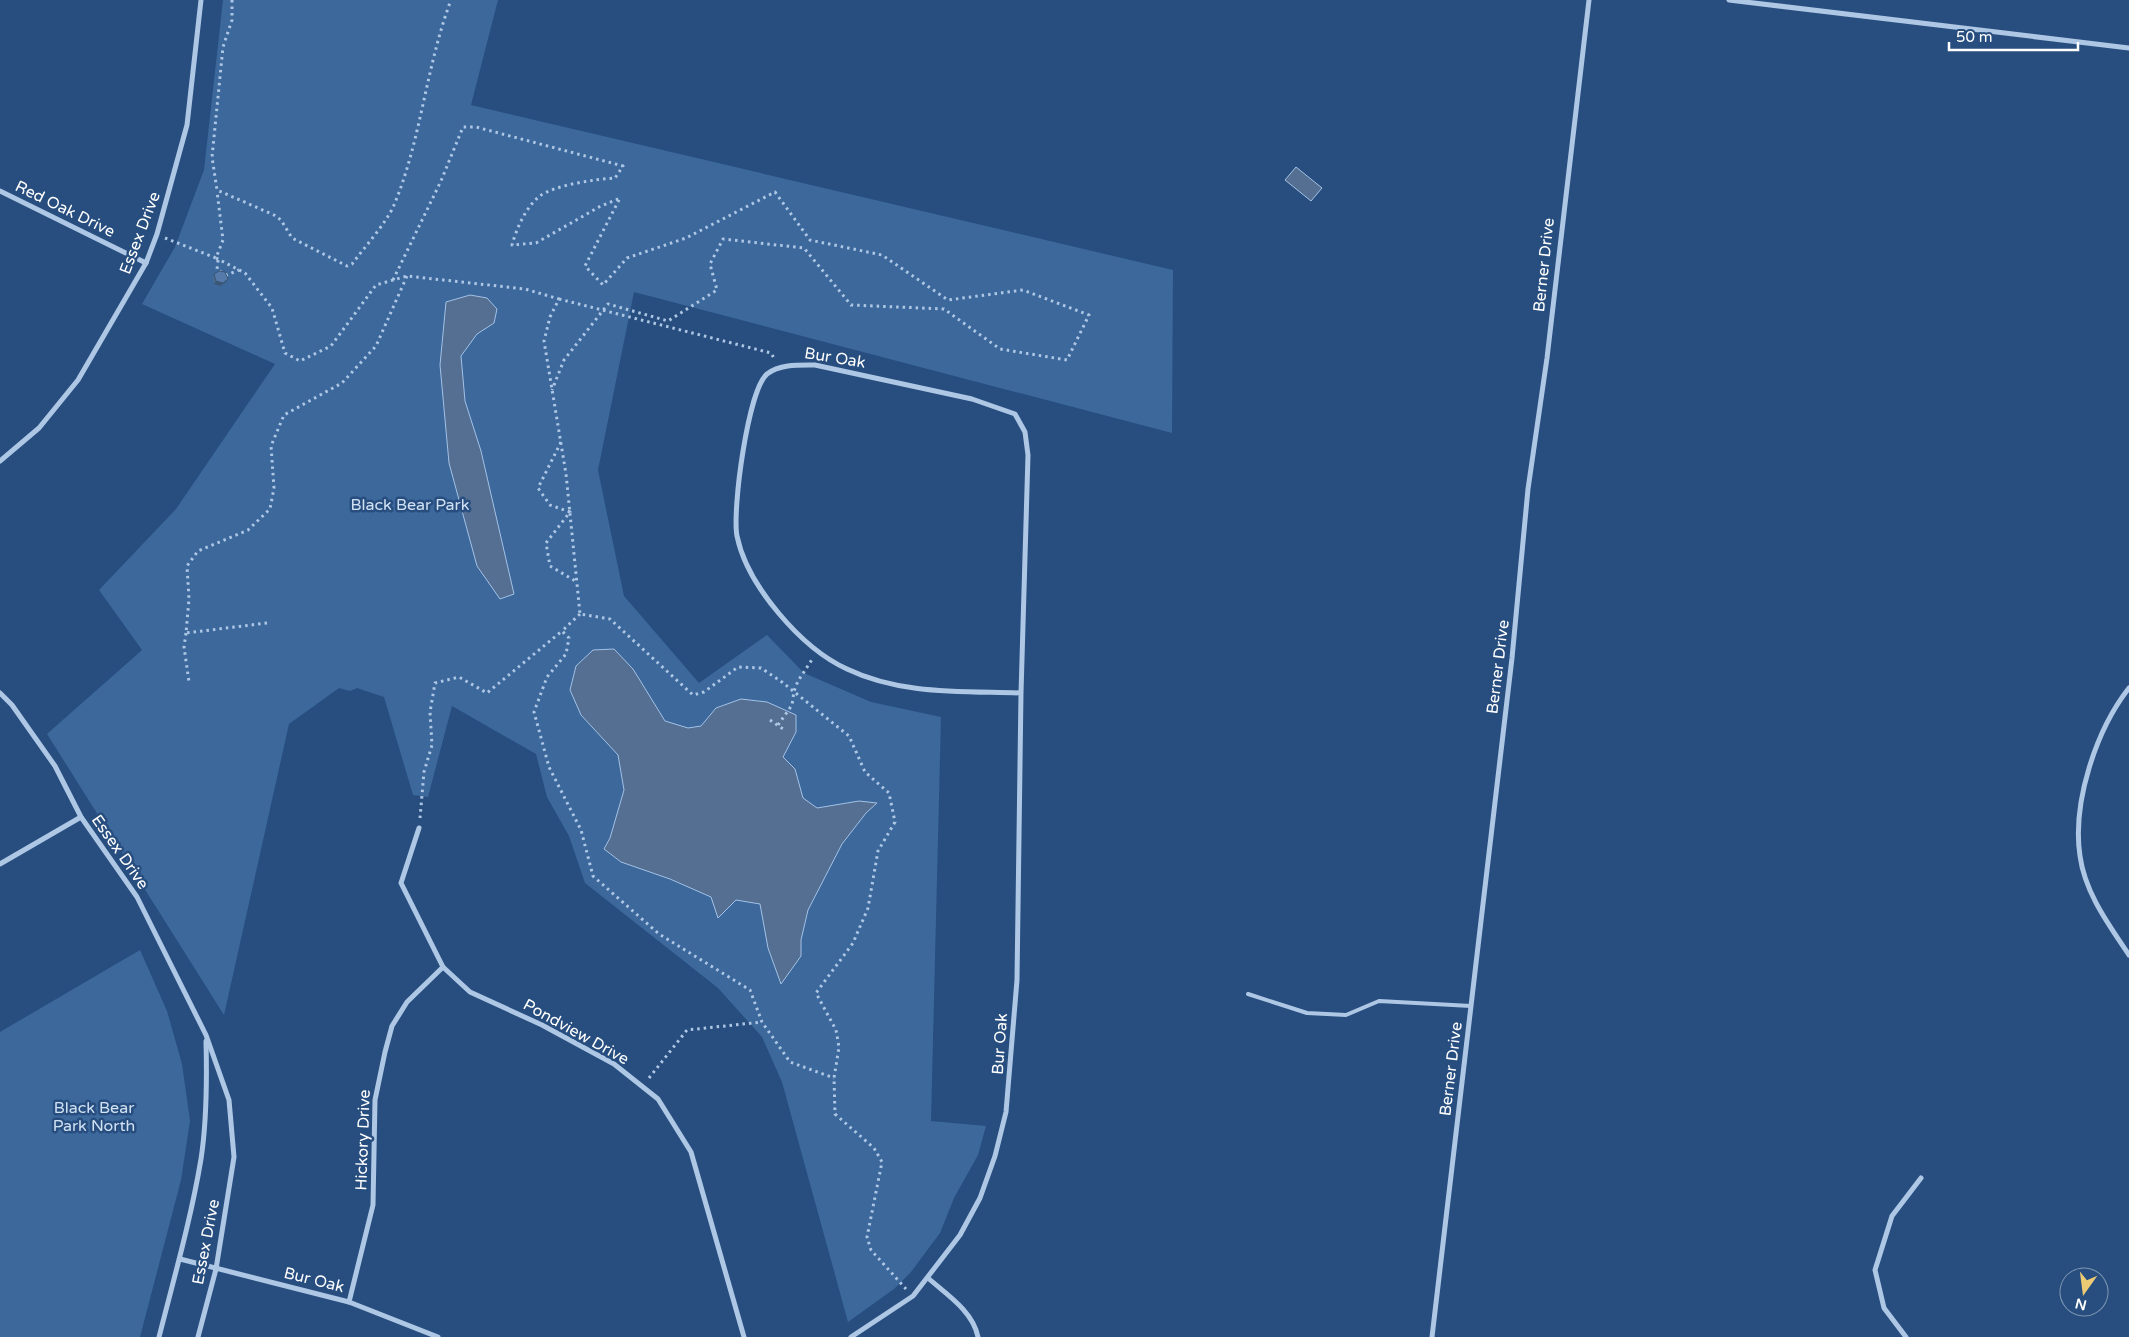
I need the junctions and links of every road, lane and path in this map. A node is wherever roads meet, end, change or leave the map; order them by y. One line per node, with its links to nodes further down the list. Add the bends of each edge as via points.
1 (201, 0): 9 (street, Essex Drive, via 187,125)
2 (232, 0): 7 (path, via 232,20 223,47 212,157)
3 (451, 0): 7 (path, via 440,30 413,144 394,207 352,264 346,266 292,238 274,215)
4 (1589, 0): 41 (street, Berner Drive, via 1547,358 1528,489 1517,612)
5 (1729, 0): 6 (street)
6 (2129, 48)
7 (217, 190): 10 (path, via 223,240)
8 (0, 192): 11 (street, Red Oak Drive)
9 (157, 234): 10 (path); 11 (street, Essex Drive)
10 (217, 259): 12 (path); 12 (path, via 217,270 227,275)
11 (146, 263): 19 (street, Essex Drive, via 78,380 39,428)
12 (239, 270): 14 (path, via 245,273 272,308 285,353 300,361 331,346 376,285)
13 (407, 276): 14 (path); 15 (path, via 524,289); 25 (path, via 376,346 342,383 284,415 271,446 274,488 270,509 248,530 198,552 187,566)
14 (392, 280): 17 (path, via 442,181 463,127 498,132 623,166 615,178 584,180 540,196 518,225 512,245 536,243 620,198 585,266 603,285 627,258 686,238 775,192 810,240 882,255 948,300 1023,290 1089,315 1067,360 1000,349 944,309 851,305 804,248 723,239 710,264 717,290 668,321 608,304 564,360)
15 (559, 299): 16 (path, via 771,353); 17 (path, via 544,341)
16 (781, 368): 26 (street, Bur Oak, via 766,375 752,411 739,478 737,535 747,564 763,592); 31 (street, Bur Oak, via 814,365 972,399 1015,414 1025,432 1028,455)
17 (552, 390): 18 (path)
18 (561, 442): 20 (path); 20 (path, via 538,488 550,505)
19 (0, 461)
20 (570, 512): 21 (path); 21 (path, via 546,543 550,566)
21 (577, 582): 22 (path)
22 (580, 614): 24 (path); 29 (path, via 610,619 693,695 704,692 738,667 761,668)
23 (267, 623): 25 (path)
24 (562, 631): 36 (path, via 487,693 459,676 435,684 430,712 432,745 424,772); 42 (path, via 569,638 566,654 547,677 534,712 549,767 581,830 593,876 659,934 750,990)
25 (186, 633): 27 (path, via 184,647)
26 (818, 652): 29 (path); 31 (street, Bur Oak, via 866,678 906,688)
27 (189, 682)
28 (2129, 688): 38 (street, via 2102,730 2083,796 2079,824 2080,857 2096,903)
29 (794, 691): 33 (path, via 792,705); 44 (path, via 849,736 865,772 889,793 895,822 878,850 868,908 853,943 816,993 836,1030 839,1047)
30 (0, 693): 35 (street, Essex Drive, via 12,705 54,766)
31 (1021, 693): 49 (street, Bur Oak, via 1016,980 1006,1112 980,1198 960,1235)
32 (770, 720): 33 (path)
33 (778, 725): 34 (path)
34 (786, 731)
35 (80, 817): 37 (street); 43 (street, Essex Drive, via 137,897)
36 (420, 828): 39 (street, Pondview Drive, via 402,883)
37 (0, 864)
38 (2129, 954)
39 (443, 967): 45 (street, Pondview Drive, via 470,992 542,1025 614,1064); 51 (street, Hickory Drive, via 407,1002 392,1026 375,1100 373,1206)
40 (1248, 994): 41 (lane, via 1307,1013 1346,1015 1379,1001)
41 (1471, 1006): 58 (street, Berner Drive)
42 (762, 1022): 44 (path, via 790,1062); 45 (path, via 687,1030)
43 (206, 1035): 47 (street, Essex Drive, via 207,1092 201,1158); 48 (street, Essex Drive, via 229,1100 234,1157)
44 (834, 1078): 50 (path, via 835,1114 874,1148 882,1162 868,1237 871,1250)
45 (642, 1086): 55 (street, Pondview Drive, via 658,1099 691,1152)
46 (1921, 1178): 59 (street, via 1892,1216 1875,1270 1884,1308)
47 (180, 1259): 48 (street, Bur Oak); 52 (street, Essex Drive)
48 (216, 1269): 51 (street, Bur Oak); 53 (street, Essex Drive)
49 (928, 1278): 50 (street, Bur Oak); 57 (street, via 961,1306)
50 (912, 1296): 56 (street, Bur Oak)
51 (349, 1302): 54 (street, Bur Oak)
52 (159, 1337)
53 (198, 1337)
54 (438, 1337)
55 (744, 1337)
56 (851, 1337)
57 (978, 1337)
58 (1432, 1337)
59 (1906, 1337)

